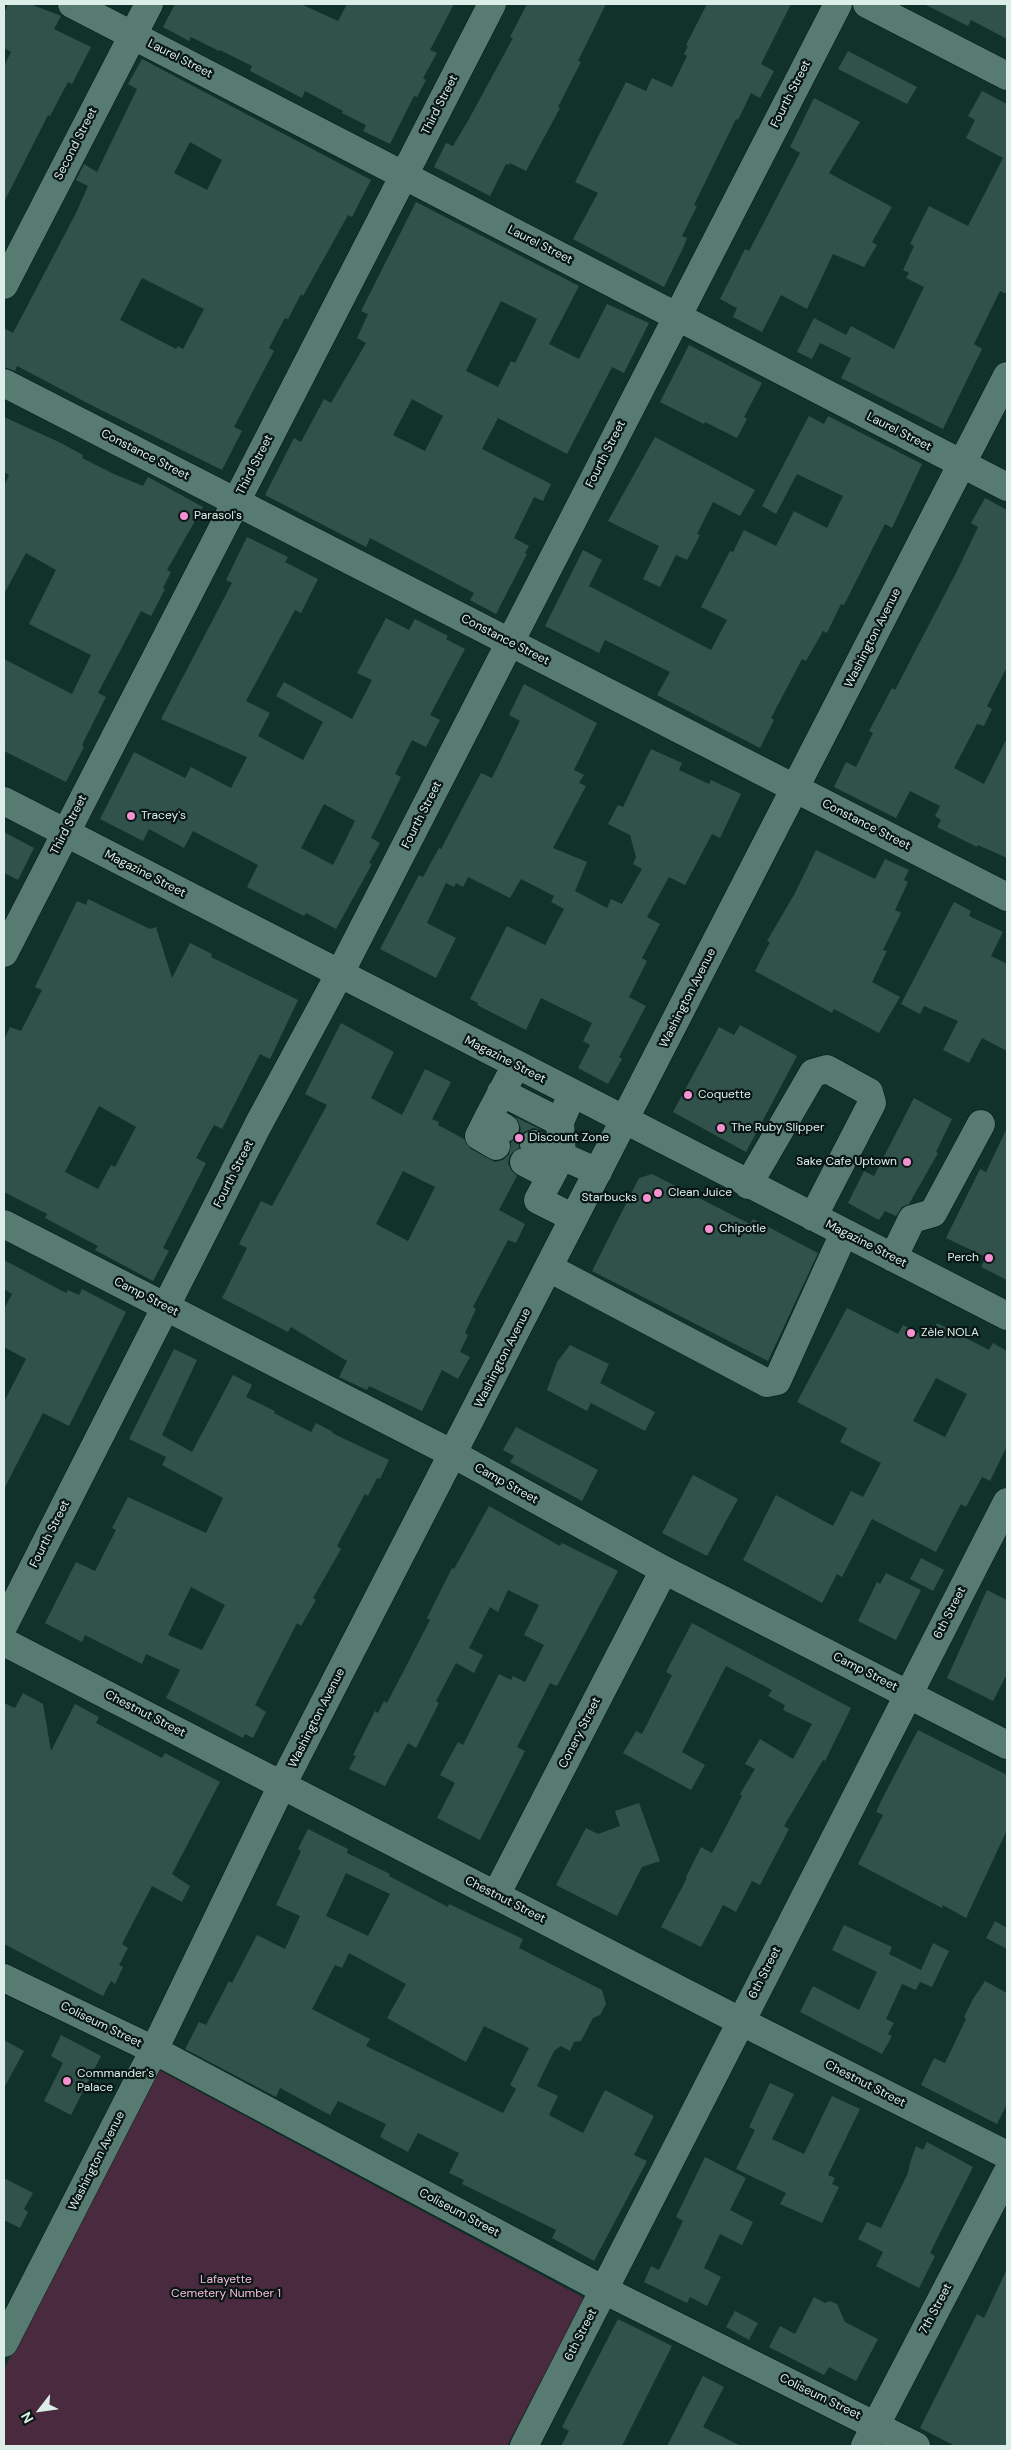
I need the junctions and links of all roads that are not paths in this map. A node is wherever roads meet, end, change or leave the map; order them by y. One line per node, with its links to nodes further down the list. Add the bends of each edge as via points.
1 (72, 4): 6 (street, Laurel Street)
2 (149, 4): 6 (street, Second Street)
3 (492, 4): 8 (street, Third Street)
4 (838, 4): 10 (street, Fourth Street)
5 (867, 4): 7 (street)
6 (133, 35): 8 (street, Laurel Street); 9 (street, Second Street)
7 (1007, 76)
8 (404, 175): 10 (street, Laurel Street); 15 (street, Third Street)
9 (4, 285)
10 (677, 317): 13 (street, Laurel Street); 16 (street, Fourth Street)
11 (1007, 376): 13 (street, Washington Avenue)
12 (4, 383): 15 (street, Constance Street)
13 (962, 464): 14 (street, Laurel Street); 17 (street, Washington Avenue)
14 (1007, 488)
15 (236, 502): 16 (street, Constance Street); 19 (street, Third Street)
16 (510, 642): 17 (street, Constance Street); 22 (street, Fourth Street)
17 (795, 789): 20 (street, Constance Street); 26 (street, Washington Avenue)
18 (4, 801): 19 (street, Magazine Street)
19 (65, 833): 21 (street, Third Street); 22 (street, Magazine Street)
20 (1007, 897)
21 (4, 953)
22 (340, 975): 23 (street, Magazine Street); 40 (street, Fourth Street, via 258,1125)
23 (516, 1065): 24 (street); 25 (street, Magazine Street)
24 (502, 1092): 27 (street); 29 (street)
25 (572, 1094): 26 (street, Magazine Street); 27 (street)
26 (625, 1121): 32 (street, Washington Avenue); 33 (street, Magazine Street)
27 (560, 1122): 31 (street)
28 (981, 1124): 38 (street, via 933,1213 912,1219)
29 (496, 1131)
30 (529, 1153): 31 (street)
31 (556, 1166): 32 (street); 35 (street, via 538,1200)
32 (598, 1172): 35 (street, Washington Avenue)
33 (748, 1185): 34 (street, Magazine Street); 34 (street, via 813,1073 827,1069 869,1092 872,1103)
34 (813, 1217): 37 (street, Magazine Street)
35 (574, 1218): 39 (street, Washington Avenue)
36 (4, 1224): 40 (street, Camp Street)
37 (844, 1233): 38 (street, Magazine Street); 39 (street, via 777,1381 767,1383)
38 (893, 1258): 41 (street, Magazine Street)
39 (549, 1268): 42 (street, Washington Avenue)
40 (166, 1307): 42 (street, Camp Street); 45 (street, Fourth Street)
41 (1007, 1316)
42 (453, 1454): 44 (street, Camp Street); 49 (street, Washington Avenue)
43 (1007, 1502): 47 (street, 6th Street)
44 (664, 1570): 47 (street, Camp Street); 50 (street, Conery Street)
45 (4, 1625)
46 (4, 1642): 49 (street, Chestnut Street)
47 (908, 1694): 48 (street, Camp Street); 52 (street, 6th Street)
48 (1007, 1745)
49 (282, 1785): 50 (street, Chestnut Street); 53 (street, Washington Avenue)
50 (496, 1895): 52 (street, Chestnut Street)
51 (4, 1978): 53 (street, Coliseum Street)
52 (740, 2021): 54 (street, Chestnut Street); 56 (street, 6th Street)
53 (154, 2050): 56 (street, Coliseum Street); 57 (street, Washington Avenue)
54 (1007, 2155)
55 (1007, 2173): 58 (street, 7th Street)
56 (604, 2290): 58 (street, Coliseum Street); 59 (street, 6th Street)
57 (4, 2343)
58 (871, 2436): 60 (street, Coliseum Street)
59 (524, 2446)
60 (916, 2446)

